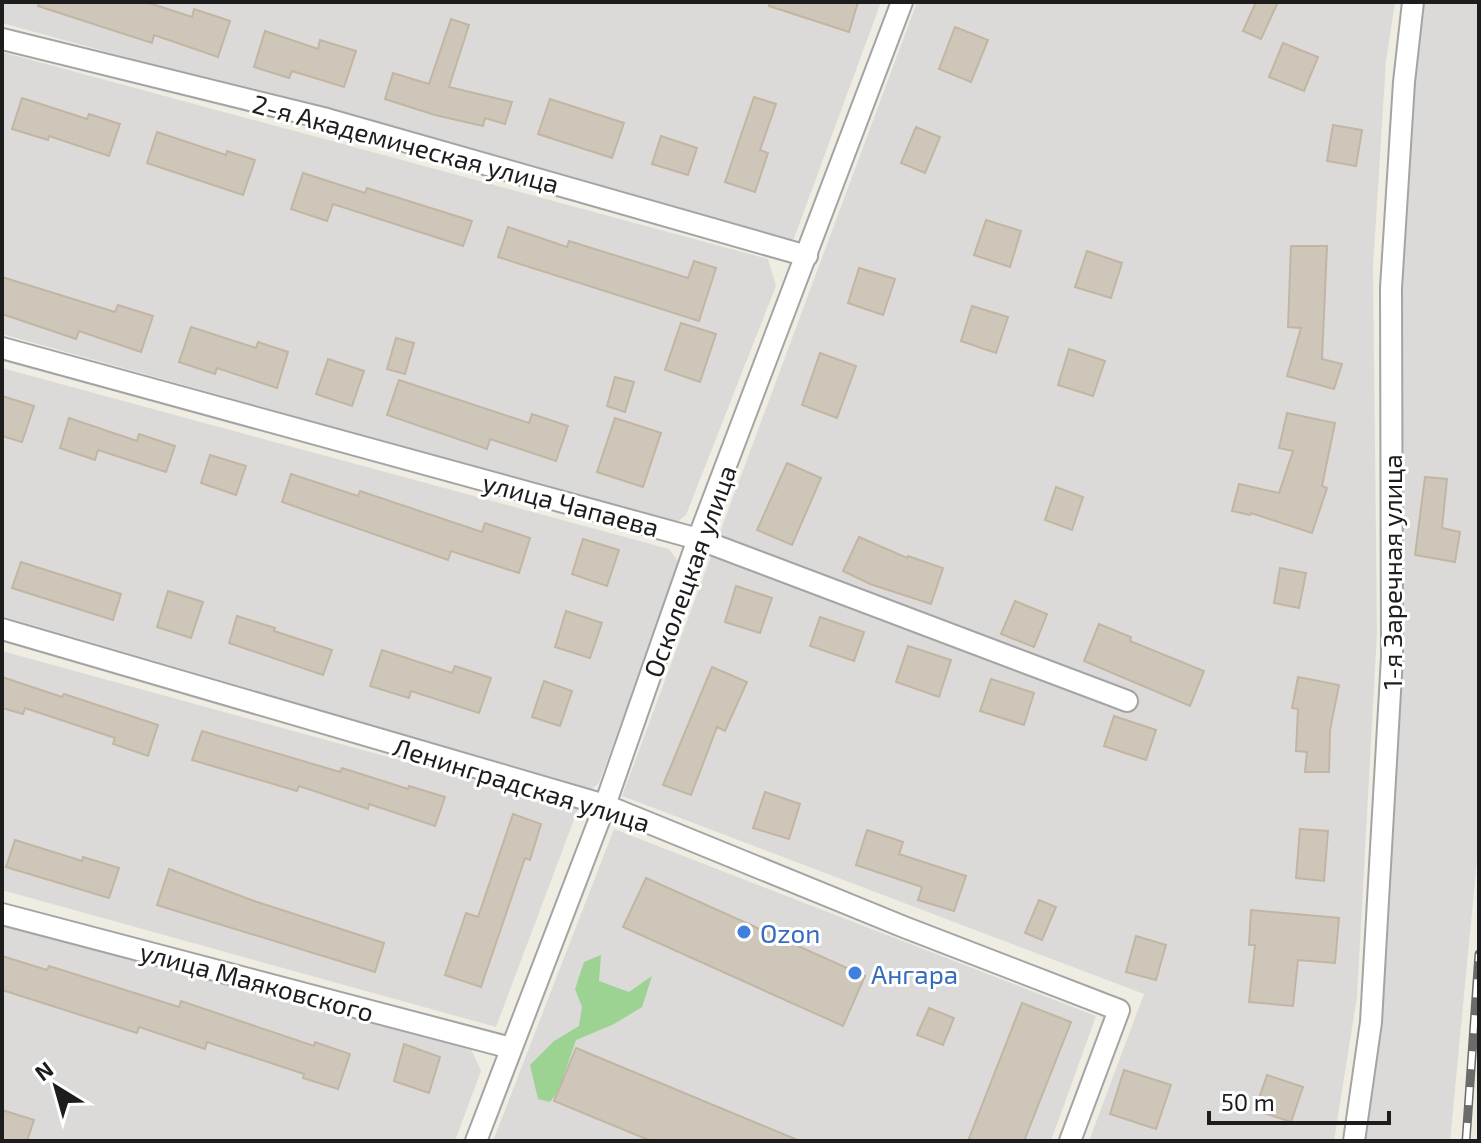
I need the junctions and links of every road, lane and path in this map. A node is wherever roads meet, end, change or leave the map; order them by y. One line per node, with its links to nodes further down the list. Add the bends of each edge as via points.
1 (902, 2): 4 (street, Осколецкая улица)
2 (1413, 2): 14 (street, 1-я Заречная улица, via 1391,288 1391,673 1371,1022)
3 (2, 39): 4 (street, 2-я Академическая улица, via 327,119)
4 (807, 256): 6 (street, Осколецкая улица)
5 (2, 348): 6 (street, улица Чапаева)
6 (698, 539): 8 (street, улица Чапаева); 9 (street, Осколецкая улица)
7 (2, 629): 9 (street, Ленинградская улица)
8 (1127, 701)
9 (605, 805): 11 (street, Осколецкая улица); 13 (street, Ленинградская улица, via 1119,1010)
10 (2, 914): 11 (street, улица Маяковского)
11 (511, 1048): 12 (street, Осколецкая улица)
12 (476, 1141)
13 (1070, 1141)
14 (1354, 1141)

